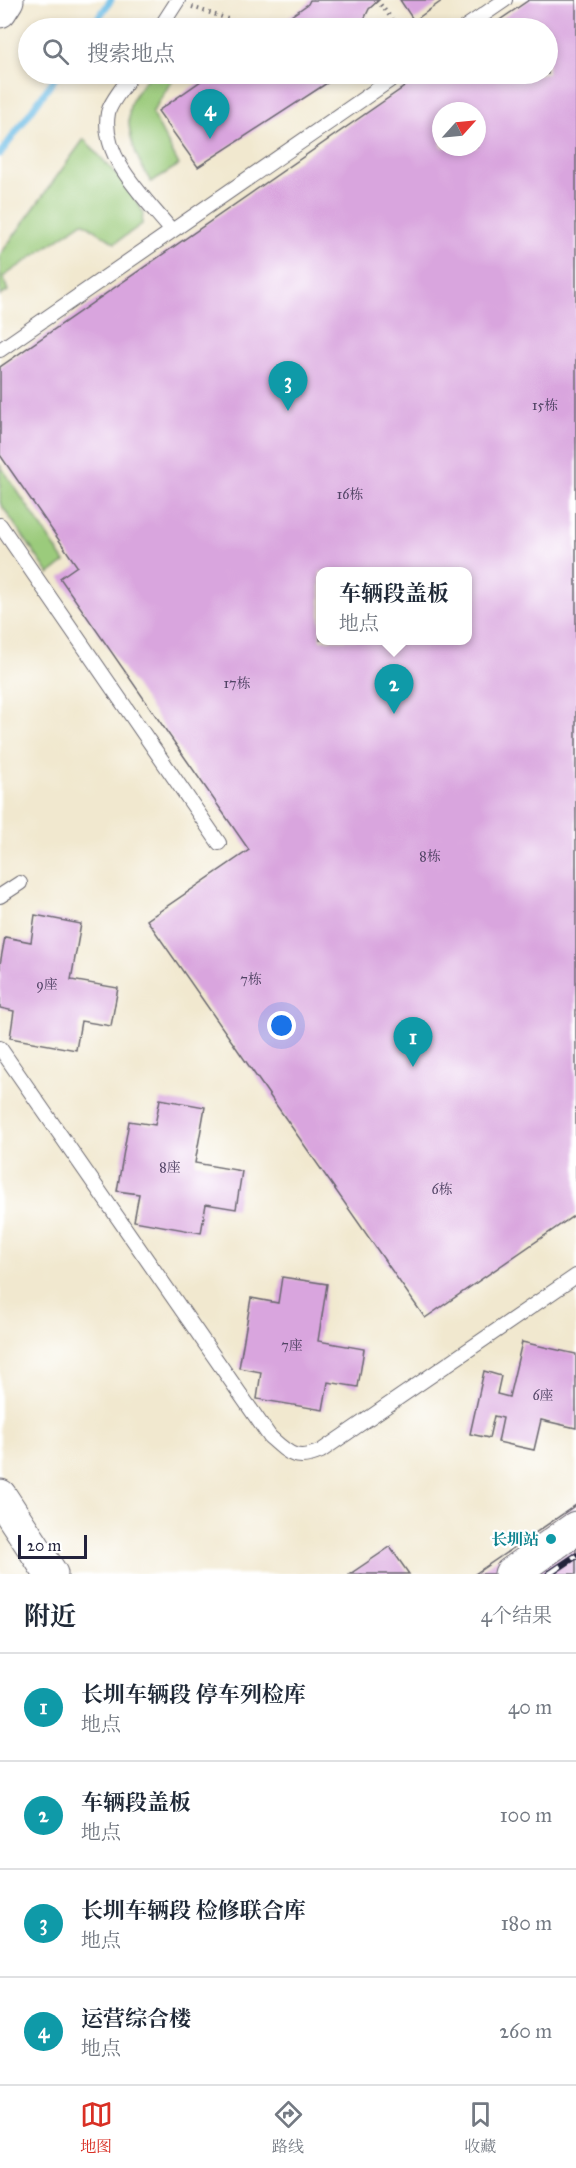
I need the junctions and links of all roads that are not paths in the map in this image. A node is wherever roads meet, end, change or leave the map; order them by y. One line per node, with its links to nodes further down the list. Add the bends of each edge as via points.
1 (7, 0): 4 (main road)
2 (505, 0): 6 (lane)
3 (178, 1): 5 (lane)
4 (0, 11)
5 (167, 18)
6 (479, 18)
7 (126, 84): 9 (lane, via 108,111 107,139 122,169)
8 (385, 84): 9 (lane)
9 (172, 231): 10 (lane)
10 (0, 350)
11 (0, 525): 12 (lane)
12 (219, 843)
13 (20, 883): 14 (lane)
14 (0, 896)
15 (0, 1048): 16 (lane, via 270,1437 287,1453 310,1456 321,1450)
16 (576, 1276)
17 (0, 1496): 19 (main road)
18 (576, 1528): 20 (main road)
19 (51, 1574)
20 (511, 1574)

